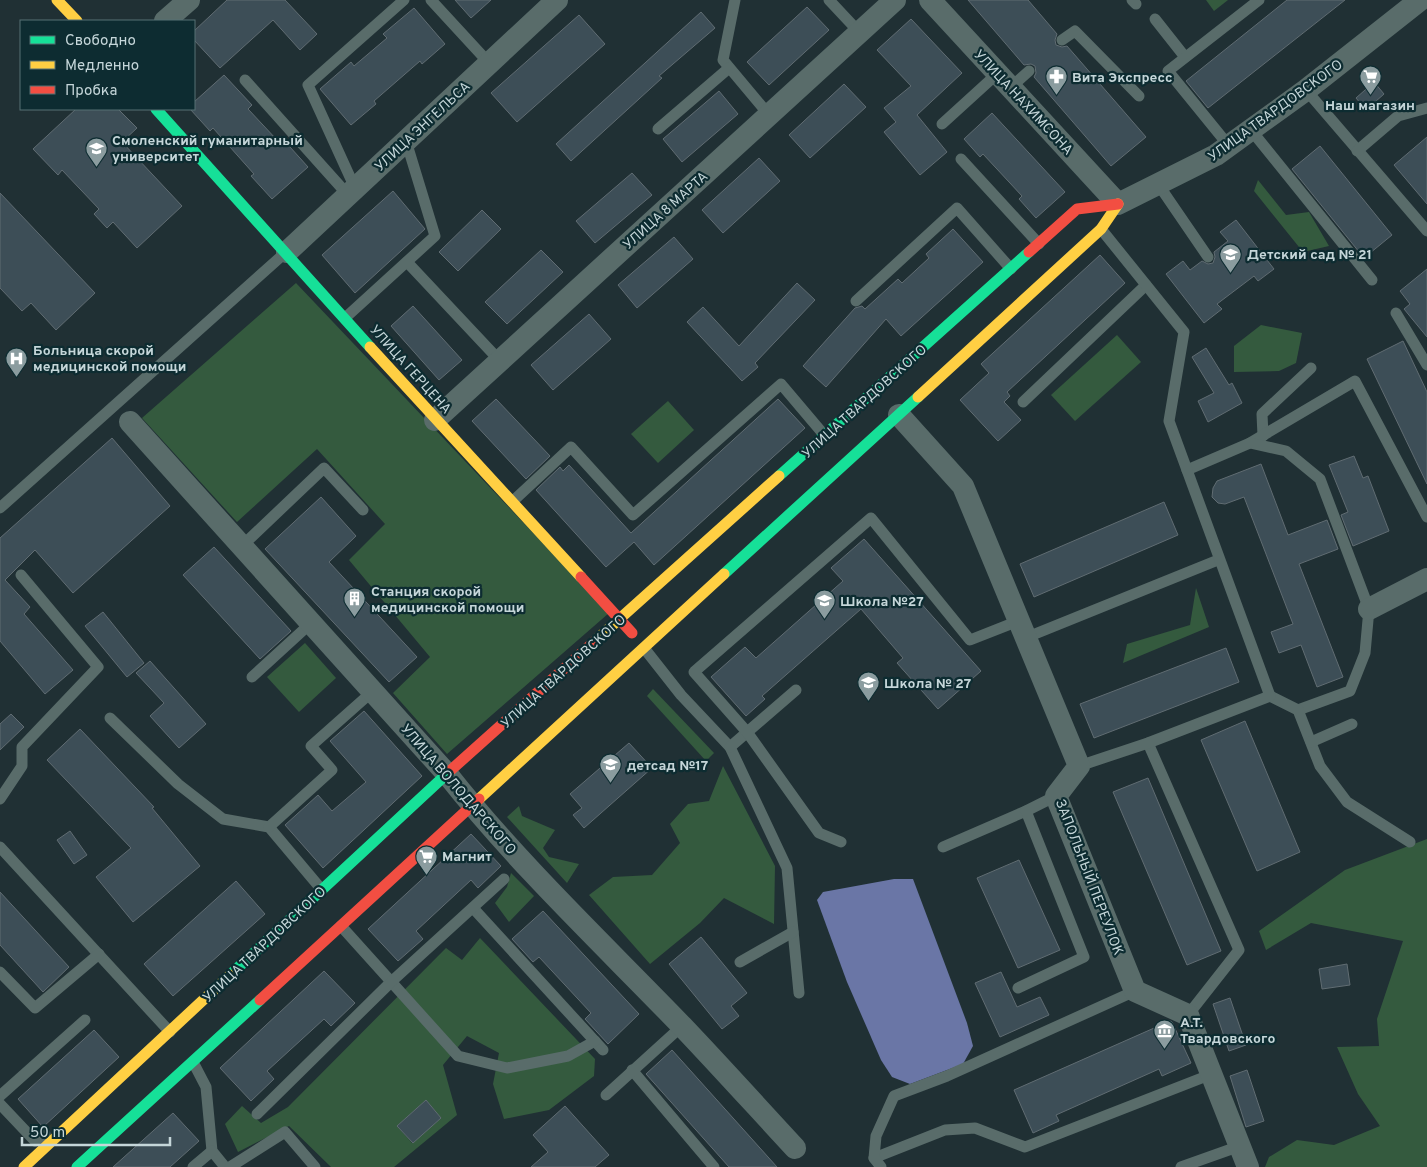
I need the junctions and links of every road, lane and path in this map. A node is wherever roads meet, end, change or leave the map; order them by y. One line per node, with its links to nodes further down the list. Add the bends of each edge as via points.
1 (58, 0): 13 (street)
2 (189, 0): 14 (street)
3 (404, 0): 36 (lane, via 308,85)
4 (431, 0): 18 (lane)
5 (557, 0): 18 (street, УЛИЦА ЭНГЕЛЬСА)
6 (735, 0): 19 (lane, via 723,60)
7 (829, 0): 15 (lane)
8 (895, 0): 15 (street, УЛИЦА 8 МАРТА)
9 (930, 0): 22 (street, УЛИЦА НАХИМСОНА)
10 (1259, 0): 17 (lane)
11 (1420, 0): 23 (street, УЛИЦА ТВАРДОВСКОГО)
12 (1155, 19): 17 (lane)
13 (76, 20)
14 (166, 20)
15 (859, 32): 27 (street, УЛИЦА 8 МАРТА)
16 (1062, 40): 24 (lane, via 1075,31)
17 (1185, 58): 32 (lane, via 1168,71)
18 (489, 63): 31 (street, УЛИЦА ЭНГЕЛЬСА)
19 (729, 68): 27 (lane); 29 (lane)
20 (1029, 71): 22 (lane)
21 (245, 80): 36 (lane)
22 (1004, 80): 28 (lane); 37 (street, УЛИЦА НАХИМСОНА)
23 (1306, 90): 30 (street, УЛИЦА ТВАРДОВСКОГО); 33 (lane)
24 (1138, 96)
25 (1427, 108): 33 (lane, via 1398,116)
26 (157, 110): 41 (street, УЛИЦА ГЕРЦЕНА)
27 (769, 115): 50 (street, УЛИЦА 8 МАРТА)
28 (942, 124)
29 (658, 129)
30 (1251, 130): 32 (street, УЛИЦА ТВАРДОВСКОГО); 45 (lane)
31 (406, 140): 36 (street, УЛИЦА ЭНГЕЛЬСА); 43 (lane, via 435,236)
32 (1229, 146): 35 (street, УЛИЦА ТВАРДОВСКОГО)
33 (1356, 151): 39 (lane)
34 (960, 159): 40 (lane)
35 (1158, 184): 37 (street, УЛИЦА ТВАРДОВСКОГО); 42 (lane)
36 (351, 192): 41 (street, УЛИЦА ЭНГЕЛЬСА)
37 (1118, 204): 38 (street); 40 (street, УЛИЦА ТВАРДОВСКОГО, via 1077,210)
38 (1101, 230): 46 (lane); 55 (street)
39 (1427, 230)
40 (1038, 244): 44 (street, УЛИЦА ТВАРДОВСКОГО)
41 (287, 252): 49 (street, УЛИЦА ГЕРЦЕНА); 54 (lane)
42 (1208, 257)
43 (408, 262): 49 (lane); 50 (lane)
44 (1011, 269): 47 (lane, via 957,208); 58 (street, УЛИЦА ТВАРДОВСКОГО)
45 (1372, 280)
46 (1146, 285): 53 (lane); 61 (lane, via 1184,332 1169,421)
47 (856, 301)
48 (1396, 312): 51 (lane)
49 (345, 318): 56 (street, УЛИЦА ГЕРЦЕНА)
50 (500, 361): 56 (street, УЛИЦА 8 МАРТА)
51 (1427, 365)
52 (1311, 368): 59 (lane, via 1262,414)
53 (1023, 402)
54 (116, 405): 57 (lane); 63 (lane)
55 (899, 415): 73 (street, via 963,486); 74 (street)
56 (435, 420): 62 (street, УЛИЦА ГЕРЦЕНА)
57 (130, 422): 66 (street, УЛИЦА ВОЛОДАРСКОГО)
58 (825, 436): 62 (lane, via 781,384 633,515 571,447); 71 (street, УЛИЦА ТВАРДОВСКОГО)
59 (1263, 436): 60 (lane); 65 (lane, via 1355,382)
60 (1250, 444): 61 (lane); 70 (lane, via 1286,451 1320,479)
61 (1187, 470): 67 (lane)
62 (513, 501): 71 (street, УЛИЦА ГЕРЦЕНА)
63 (0, 508)
64 (363, 510): 66 (lane, via 324,468)
65 (1427, 517)
66 (242, 546): 72 (street, УЛИЦА ВОЛОДАРСКОГО)
67 (1218, 560): 73 (lane); 78 (lane)
68 (21, 575): 89 (lane, via 98,667 22,748 22,766)
69 (1427, 579): 70 (street)
70 (1370, 609): 79 (lane, via 1365,653 1350,691)
71 (620, 619): 74 (street, УЛИЦА ГЕРЦЕНА); 87 (street, УЛИЦА ТВАРДОВСКОГО)
72 (311, 623): 75 (lane); 77 (street, УЛИЦА ВОЛОДАРСКОГО)
73 (1022, 629): 82 (lane, via 970,640 871,518 694,672); 86 (street)
74 (644, 647): 85 (lane, via 681,695); 90 (street)
75 (252, 676)
76 (796, 690): 82 (lane)
77 (373, 691): 87 (street, УЛИЦА ВОЛОДАРСКОГО); 92 (lane, via 311,746 332,770)
78 (1270, 696): 79 (lane); 84 (lane)
79 (1298, 710): 83 (lane)
80 (110, 718): 92 (lane, via 178,784 223,819)
81 (1352, 724): 83 (lane)
82 (747, 732): 85 (lane); 93 (lane, via 819,833)
83 (1311, 742): 94 (lane, via 1320,766 1348,802)
84 (1148, 743): 86 (lane); 109 (lane, via 1240,950)
85 (730, 747): 101 (lane, via 787,868)
86 (1079, 766): 88 (street, ЗАПОЛЬНЫЙ ПЕРЕУЛОК)
87 (448, 774): 90 (street, УЛИЦА ВОЛОДАРСКОГО); 98 (street, УЛИЦА ТВАРДОВСКОГО)
88 (1056, 796): 91 (lane); 107 (street, ЗАПОЛЬНЫЙ ПЕРЕУЛОК)
89 (0, 799)
90 (473, 806): 100 (street); 111 (street, УЛИЦА ВОЛОДАРСКОГО, via 567,912)
91 (1026, 812): 96 (lane); 106 (lane, via 1084,957)
92 (269, 827): 98 (lane)
93 (841, 842)
94 (1410, 842)
95 (0, 847): 102 (lane)
96 (943, 847)
97 (504, 879): 99 (lane)
98 (323, 890): 112 (street, УЛИЦА ТВАРДОВСКОГО)
99 (473, 908): 105 (lane); 113 (lane)
100 (341, 926): 105 (lane); 115 (street)
101 (793, 932): 103 (lane); 108 (lane)
102 (99, 954): 104 (lane, via 35,1008); 112 (lane)
103 (740, 962)
104 (0, 972)
105 (391, 982): 113 (lane, via 458,1056 508,1068 568,1056); 122 (lane)
106 (1018, 988)
107 (1135, 991): 109 (street); 126 (lane, via 947,1076 894,1096 876,1136)
108 (799, 993)
109 (1188, 1015): 117 (street)
110 (85, 1020): 119 (lane)
111 (682, 1026): 116 (lane); 124 (street, УЛИЦА ВОЛОДАРСКОГО)
112 (173, 1036): 120 (street, УЛИЦА ТВАРДОВСКОГО)
113 (594, 1040): 114 (lane)
114 (603, 1050)
115 (190, 1058): 125 (lane, via 206,1086); 128 (street)
116 (632, 1070): 118 (lane); 133 (lane)
117 (1212, 1074): 123 (street); 126 (lane, via 1026,1147 975,1128 945,1130)
118 (606, 1095)
119 (0, 1096)
120 (98, 1097): 121 (lane, via 35,1141); 127 (street, УЛИЦА ТВАРДОВСКОГО)
121 (0, 1104)
122 (257, 1114)
123 (1240, 1146): 134 (lane); 135 (street)
124 (795, 1148)
125 (212, 1150): 129 (lane); 130 (lane)
126 (877, 1163)
127 (24, 1167)
128 (77, 1167)
129 (193, 1167)
130 (225, 1167)
131 (230, 1167): 132 (lane, via 286,1132)
132 (316, 1167)
133 (714, 1167)
134 (1182, 1167)
135 (1248, 1167)

